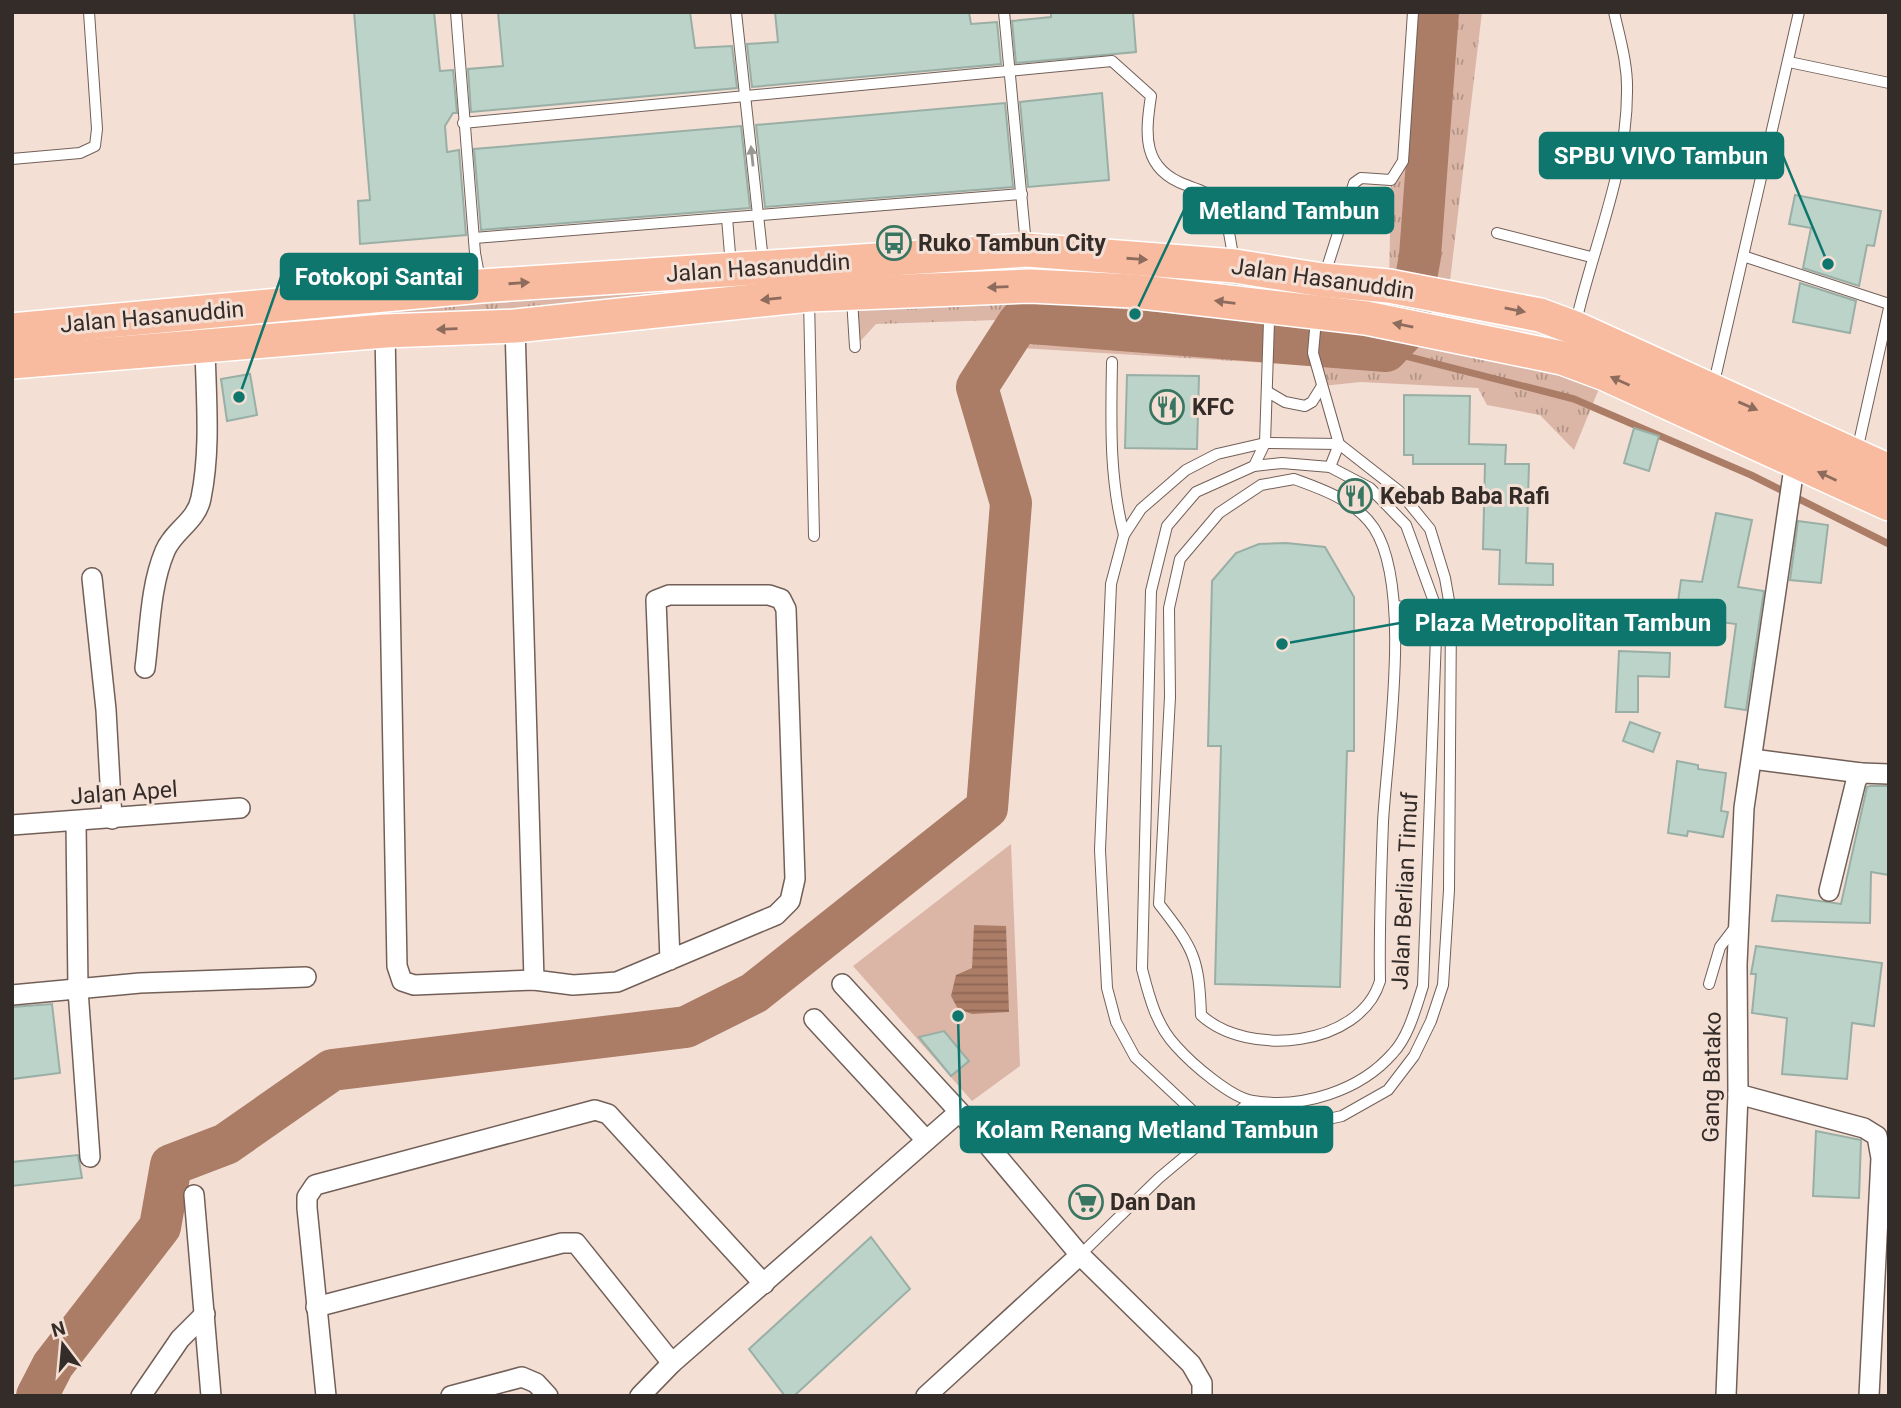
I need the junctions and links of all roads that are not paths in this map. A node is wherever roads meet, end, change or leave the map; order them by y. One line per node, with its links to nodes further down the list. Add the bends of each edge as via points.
1 (89, 12): 13 (lane, via 95,146 80,153)
2 (456, 12): 12 (lane)
3 (736, 12): 11 (lane)
4 (1004, 12): 9 (lane)
5 (1413, 12): 28 (lane, via 1403,161 1391,180 1361,178 1354,183)
6 (1614, 12): 21 (lane, via 1626,67 1625,120 1611,198)
7 (1799, 12): 8 (lane)
8 (1789, 62): 10 (lane); 20 (lane)
9 (1008, 71): 11 (lane); 14 (lane); 22 (lane, via 1112,61 1151,96 1146,136 1160,170 1220,205)
10 (1889, 83)
11 (746, 96): 12 (lane); 15 (lane, one-way to 11)
12 (463, 123): 18 (lane)
13 (12, 159)
14 (1022, 194): 15 (lane); 19 (lane)
15 (759, 215): 16 (lane); 23 (lane)
16 (727, 218): 18 (lane); 23 (lane)
17 (1497, 233): 21 (lane)
18 (474, 238): 25 (lane)
19 (1027, 250): 22 (highway, Jalan Hasanuddin, one-way to 22); 23 (highway, Jalan Hasanuddin)
20 (1743, 256): 29 (lane); 40 (lane)
21 (1591, 257): 31 (lane)
22 (1235, 266): 24 (highway, Jalan Hasanuddin)
23 (747, 269): 25 (highway, Jalan Hasanuddin, one-way to 23)
24 (1279, 274): 28 (highway, Jalan Hasanuddin); 30 (lane)
25 (481, 286): 32 (highway, Jalan Hasanuddin)
26 (852, 293): 27 (highway, Jalan Hasanuddin); 30 (highway, Jalan Hasanuddin, one-way to 26, via 1133,291 1030,286); 36 (lane)
27 (810, 295): 34 (highway, Jalan Hasanuddin, one-way to 34); 51 (lane)
28 (1319, 301): 30 (highway, Jalan Hasanuddin); 31 (highway, Jalan Hasanuddin, one-way to 31, via 1389,286 1540,315); 39 (lane, via 1313,353); 45 (highway, Jalan Hasanuddin, one-way to 28, via 1562,358 1366,318)
29 (1889, 306): 44 (lane)
30 (1271, 314): 41 (lane)
31 (1575, 328): 40 (highway, Jalan Hasanuddin)
32 (12, 330)
33 (385, 331): 34 (highway, Jalan Hasanuddin, one-way to 33); 35 (highway, Jalan Hasanuddin); 68 (street, via 397,966 402,981 414,985)
34 (515, 337): 68 (street)
35 (205, 347): 37 (highway, Jalan Hasanuddin); 56 (street, via 207,431 201,501 166,548 155,583)
36 (855, 347)
37 (12, 362)
38 (1112, 362): 50 (lane, via 1110,458)
39 (1322, 386): 41 (lane, via 1305,406); 43 (lane)
40 (1712, 391): 44 (highway, Jalan Hasanuddin, one-way to 44)
41 (1268, 392): 42 (lane)
42 (1265, 443): 43 (lane); 46 (lane); 50 (lane, via 1217,454 1186,470 1141,509)
43 (1339, 444): 47 (lane); 55 (lane, via 1399,491 1430,529)
44 (1856, 455): 48 (highway, Jalan Hasanuddin)
45 (1795, 461): 49 (highway, Jalan Hasanuddin, one-way to 45); 57 (street, Gang Batako)
46 (1254, 466): 47 (lane, Jalan Berlian Timuf); 75 (lane, Jalan Berlian Timuf, via 1196,492 1167,526 1151,591 1142,969 1153,1010 1174,1045 1221,1085)
47 (1330, 467): 54 (lane, Jalan Berlian Timuf, via 1370,488 1406,525)
48 (1889, 471)
49 (1889, 504)
50 (1124, 535): 77 (lane, via 1111,584 1100,850 1107,988 1116,1022 1135,1057)
51 (814, 536)
52 (92, 578): 61 (street)
53 (1395, 606): 53 (lane, via 1380,981 1375,998 1340,1026 1304,1038 1281,1043 1227,1034 1201,1015 1199,975 1190,944 1159,904 1170,697 1169,608 1180,559 1219,513 1261,485 1294,479 1332,492 1374,528); 54 (lane)
54 (1437, 610): 55 (lane); 75 (lane, Jalan Berlian Timuf, via 1423,986 1414,1015 1394,1053 1362,1080 1317,1100)
55 (1451, 612): 77 (lane, via 1449,890 1443,985 1431,1021 1414,1056 1388,1090 1342,1116 1243,1138)
56 (145, 668)
57 (1752, 759): 58 (street); 65 (street, Gang Batako)
58 (1861, 773): 59 (street); 64 (street)
59 (1889, 774)
60 (240, 808): 61 (street, Jalan Apel)
61 (112, 819): 62 (street, Jalan Apel)
62 (76, 822): 63 (street, Jalan Apel); 71 (street)
63 (12, 825)
64 (1829, 891)
65 (1740, 922): 70 (lane, via 1720,947); 74 (street, Gang Batako)
66 (670, 960): 66 (street, via 776,915 790,901 794,879 786,609 782,600 769,595 669,595 656,600); 68 (street, via 617,982 573,985)
67 (306, 977): 71 (street)
68 (534, 980)
69 (842, 984): 76 (street)
70 (1709, 984)
71 (78, 990): 72 (street); 79 (street)
72 (12, 995)
73 (814, 1019): 78 (street)
74 (1738, 1094): 94 (street, Gang Batako); 95 (street, via 1864,1128 1877,1136 1881,1158)
75 (1251, 1101): 77 (lane)
76 (959, 1112): 78 (street); 81 (street)
77 (1215, 1132): 81 (lane, via 1159,1178)
78 (926, 1140): 82 (street)
79 (90, 1157)
80 (194, 1195): 84 (street)
81 (1080, 1255): 92 (street); 93 (street, via 1191,1364 1202,1383)
82 (764, 1284): 83 (street, via 608,1114 595,1110 315,1185 307,1196 307,1208); 85 (street)
83 (316, 1307): 85 (street, via 576,1243); 88 (street)
84 (205, 1314): 86 (street, via 180,1339); 87 (street)
85 (672, 1363): 91 (street)
86 (141, 1396)
87 (211, 1396)
88 (326, 1396)
89 (451, 1396): 90 (street, via 522,1377)
90 (548, 1396)
91 (640, 1396)
92 (926, 1396)
93 (1202, 1396)
94 (1726, 1396)
95 (1869, 1396)

